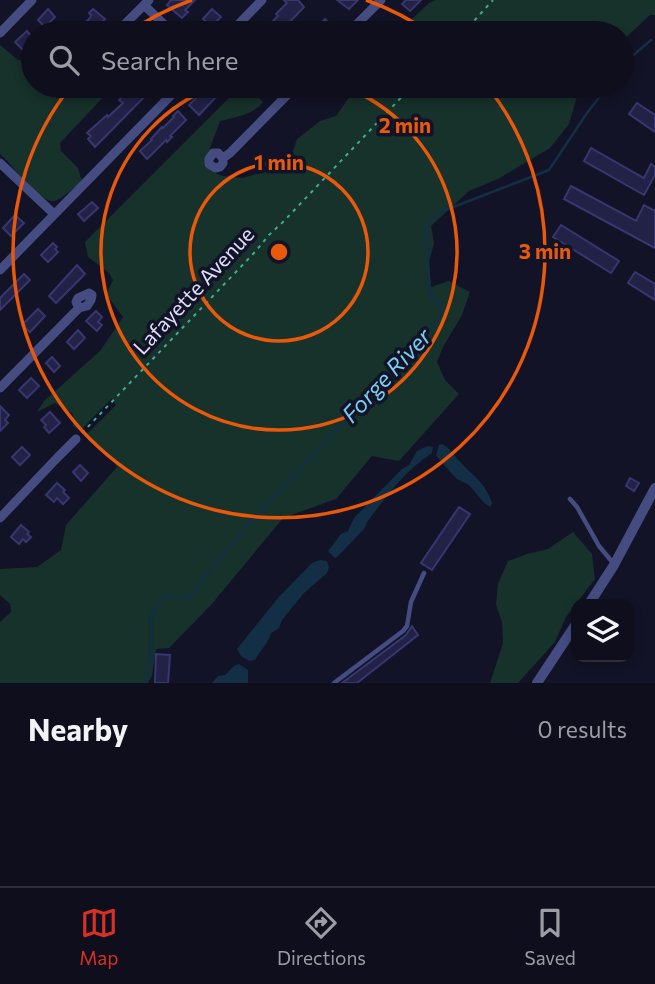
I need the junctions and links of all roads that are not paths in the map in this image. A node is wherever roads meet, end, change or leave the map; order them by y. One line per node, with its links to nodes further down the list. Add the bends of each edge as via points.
1 (33, 0): 9 (street)
2 (262, 0): 7 (street)
3 (381, 0): 8 (street)
4 (147, 3): 5 (street); 6 (street)
5 (128, 21)
6 (163, 21)
7 (242, 21)
8 (360, 21)
9 (0, 33)
10 (168, 98): 14 (street)
11 (284, 98): 12 (street)
12 (223, 158)
13 (0, 163): 14 (street)
14 (54, 214): 15 (street)
15 (0, 270)
16 (79, 307): 17 (street)
17 (0, 388)
18 (76, 439): 21 (street)
19 (655, 488): 22 (street)
20 (570, 499): 22 (lane)
21 (0, 518)
22 (614, 565): 24 (street)
23 (424, 573): 26 (lane, via 403,631)
24 (592, 599)
25 (571, 632): 27 (street)
26 (334, 683)
27 (537, 683)

